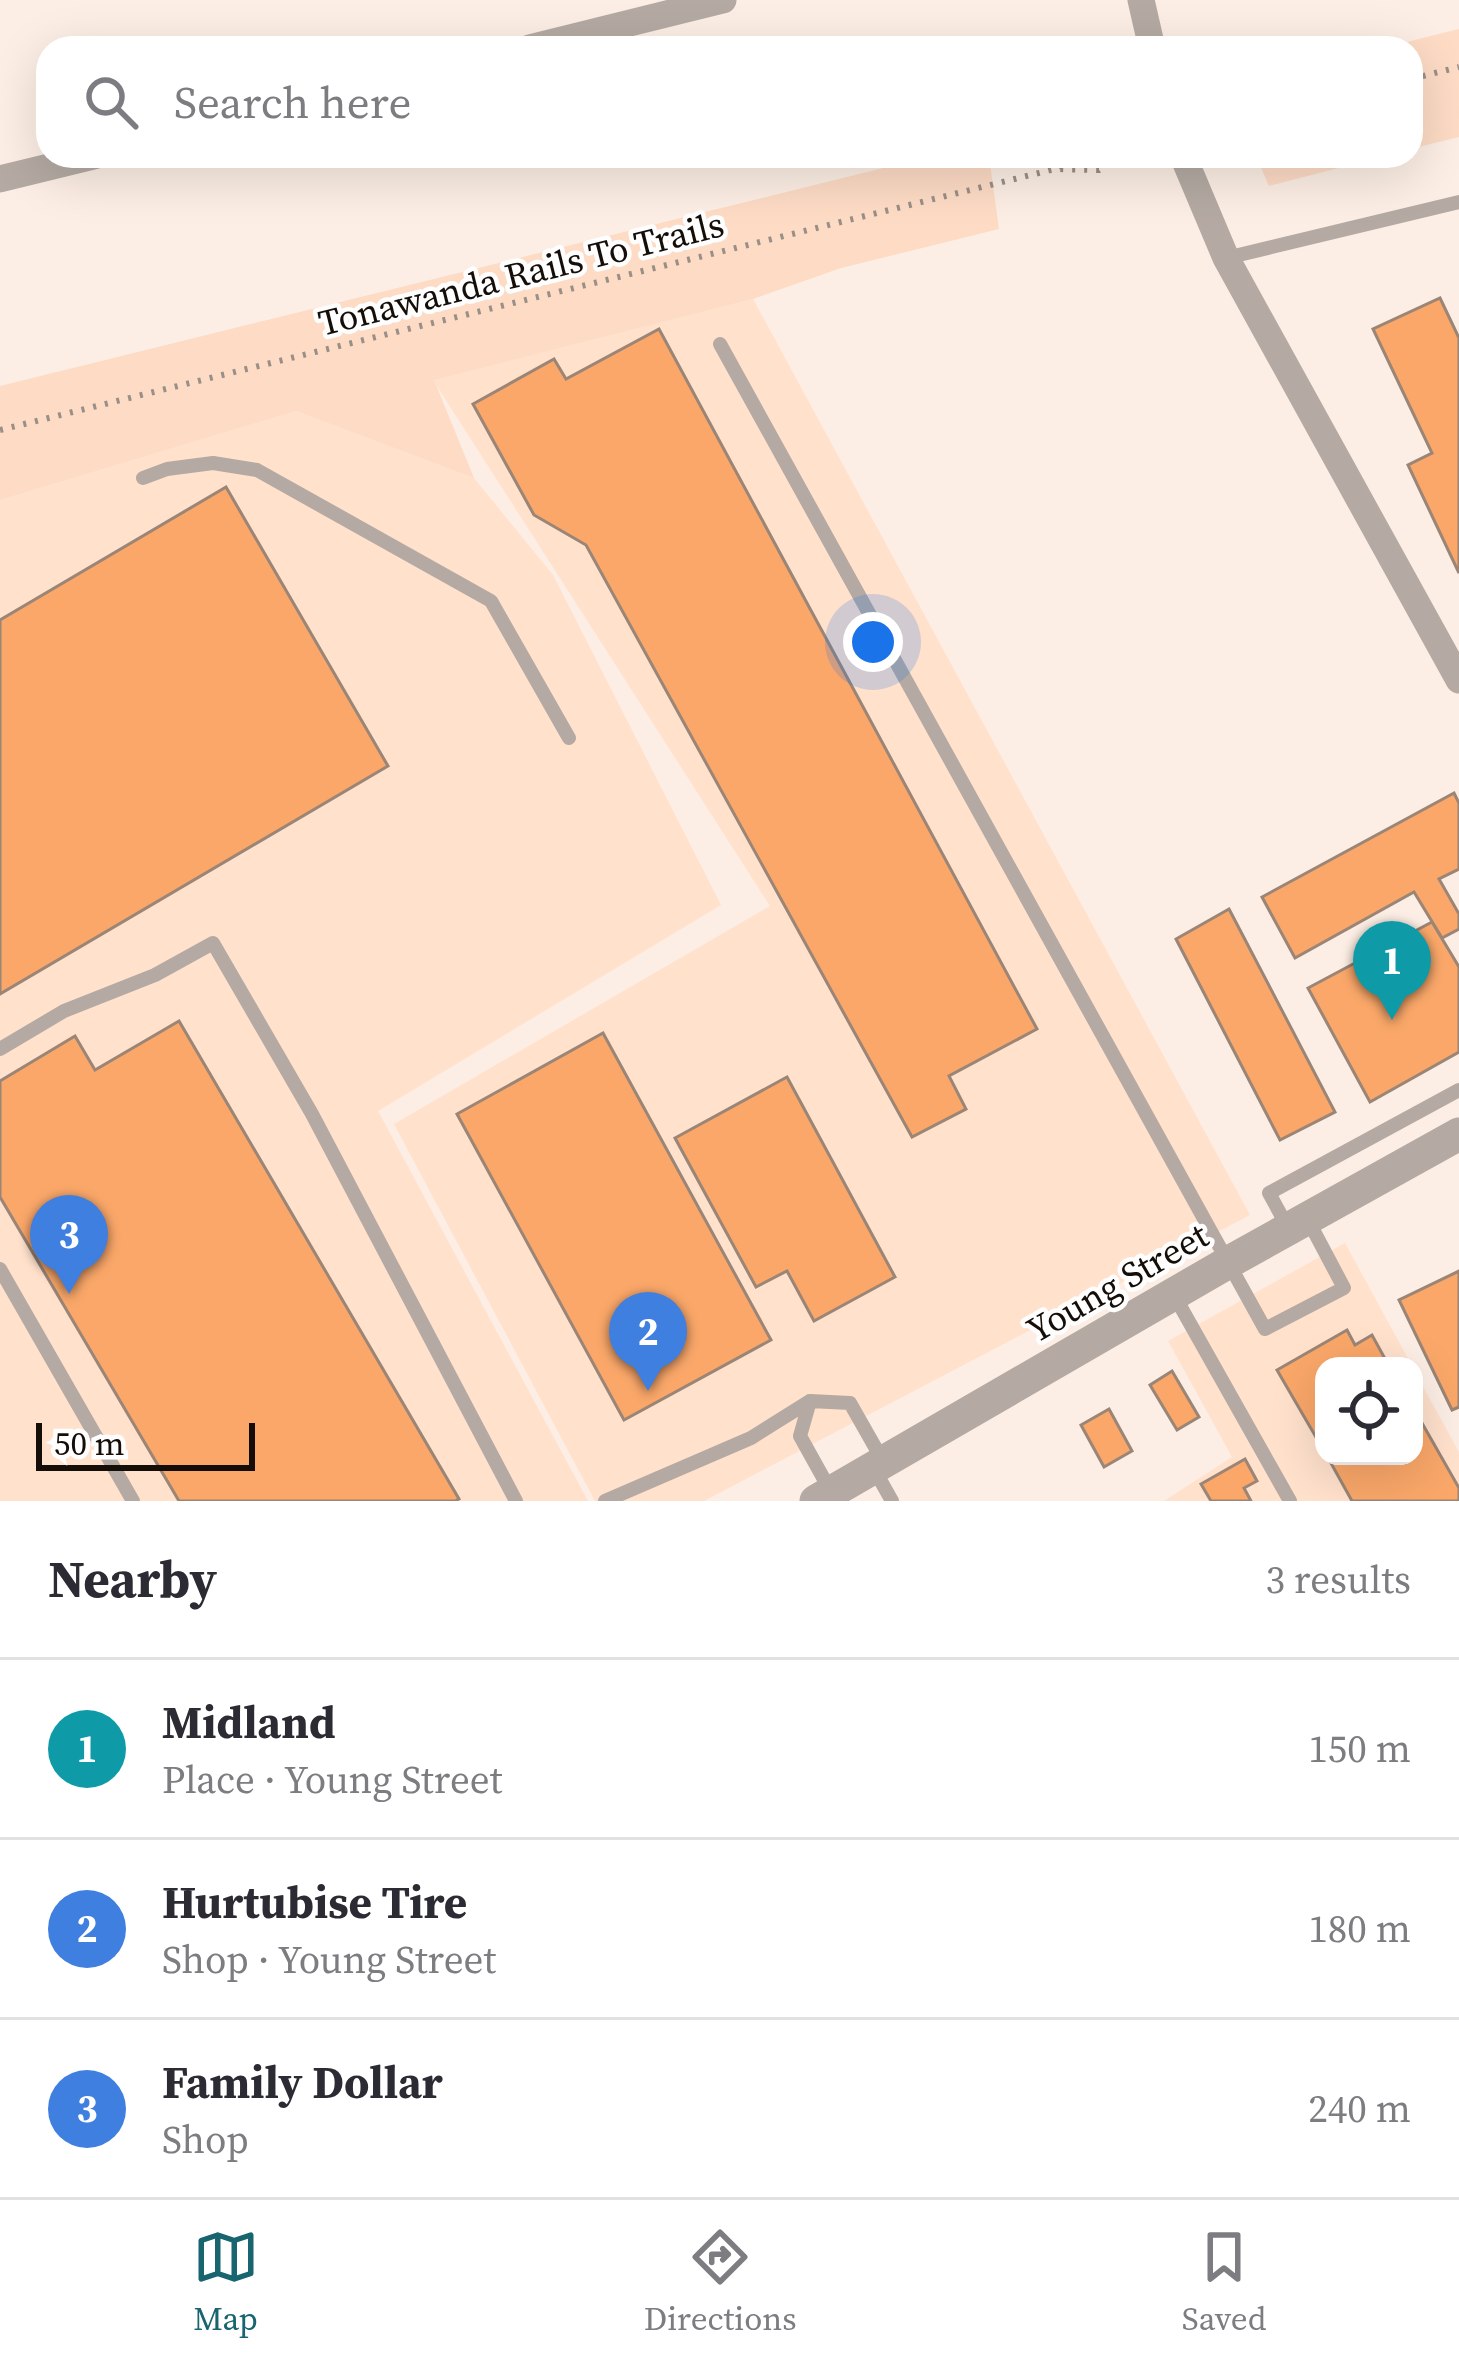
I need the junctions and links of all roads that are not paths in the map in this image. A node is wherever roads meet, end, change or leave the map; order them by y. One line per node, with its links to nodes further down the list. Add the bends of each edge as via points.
1 (723, 0): 3 (street)
2 (1141, 0): 4 (street)
3 (578, 36)
4 (1149, 36)
5 (45, 168): 7 (street)
6 (1188, 168): 9 (street)
7 (0, 179)
8 (1459, 202): 9 (lane)
9 (1226, 258): 12 (street)
10 (720, 344): 18 (lane)
11 (142, 478): 13 (lane, via 212,464 257,470 491,601)
12 (1459, 680)
13 (568, 738)
14 (0, 1049): 25 (lane, via 213,943)
15 (1459, 1090): 17 (lane, via 1269,1193)
16 (1459, 1134): 17 (street, Young Street)
17 (1298, 1224): 18 (street, Young Street); 18 (lane, via 1344,1288 1265,1329)
18 (1229, 1262): 20 (street, Young Street)
19 (0, 1269): 24 (lane)
20 (1174, 1294): 22 (street, Young Street); 28 (lane)
21 (810, 1401): 22 (lane, via 850,1403); 23 (lane, via 800,1436); 26 (lane, via 751,1438)
22 (878, 1464): 23 (street, Young Street); 27 (lane)
23 (824, 1497)
24 (133, 1501)
25 (516, 1501)
26 (605, 1501)
27 (892, 1501)
28 (1290, 1501)

